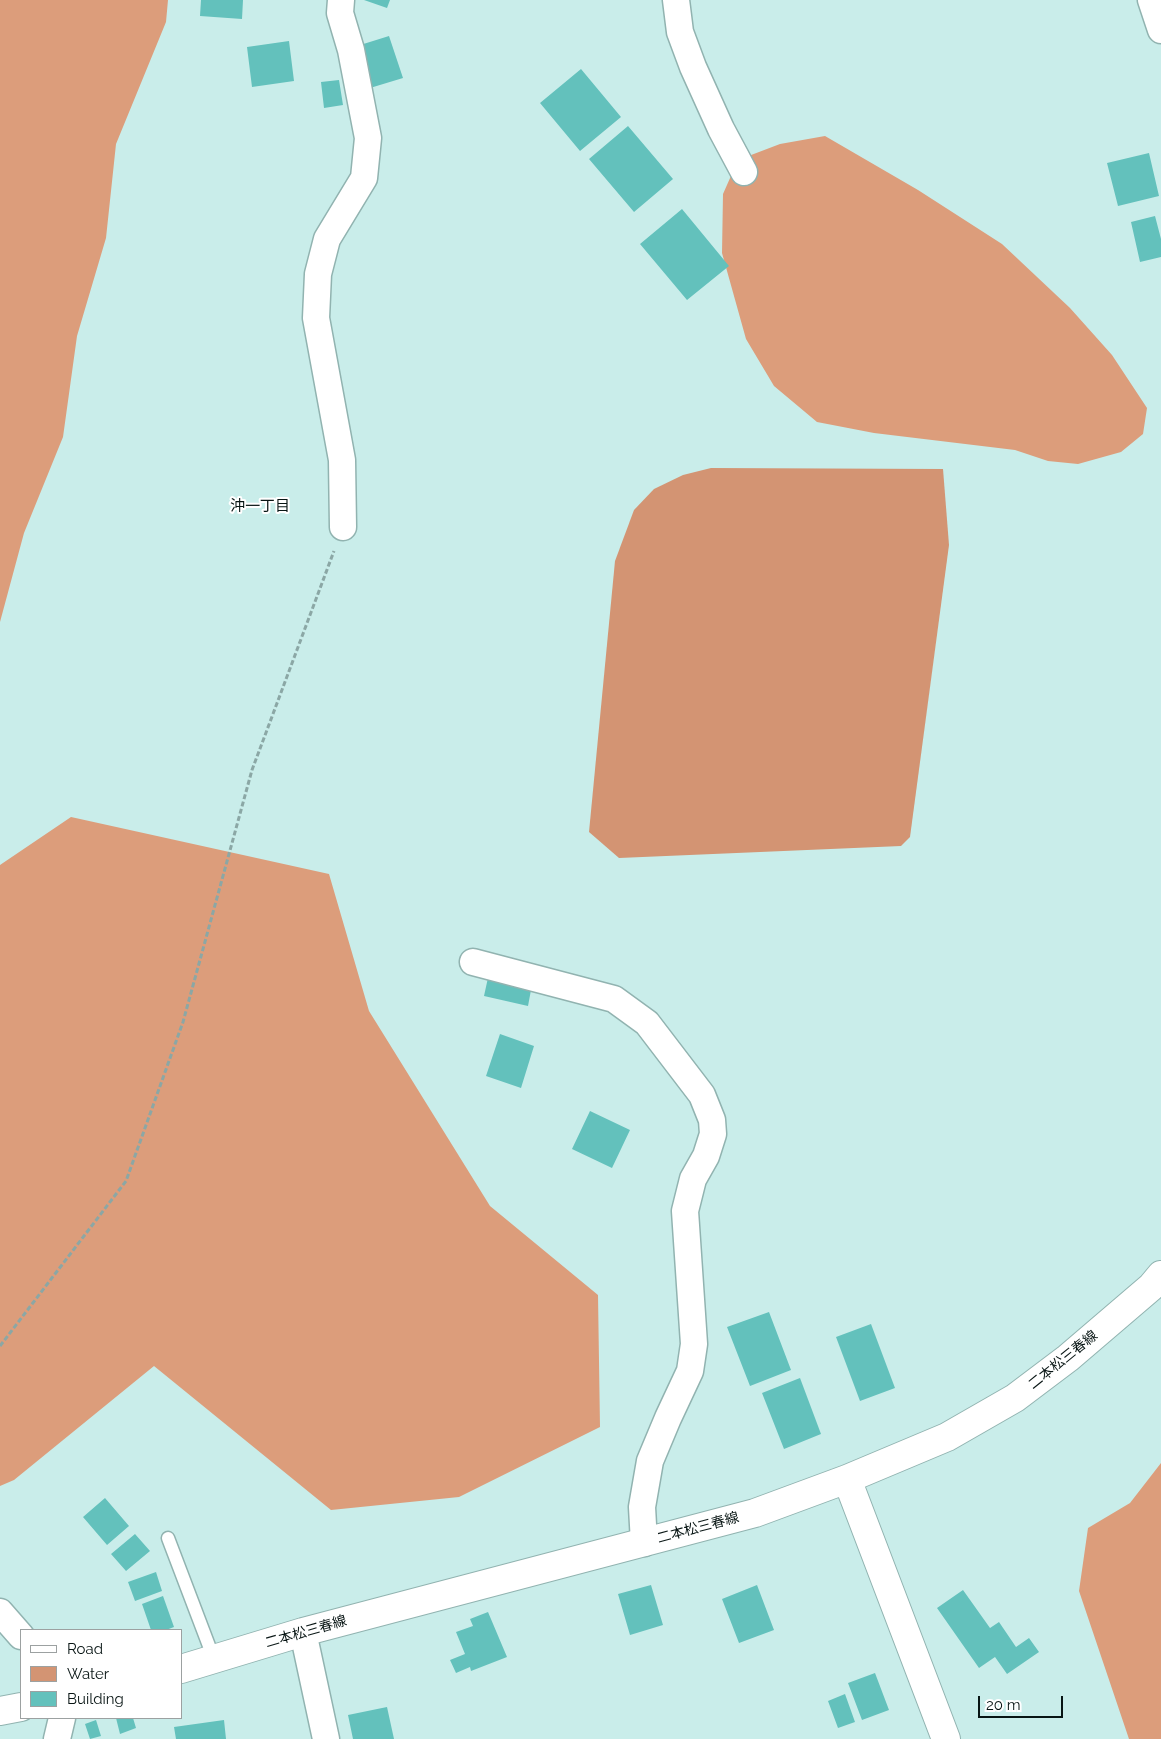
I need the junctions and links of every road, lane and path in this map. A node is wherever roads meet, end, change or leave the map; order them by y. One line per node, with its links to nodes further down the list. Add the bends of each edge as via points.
1 (342, 0): 6 (street, via 340,13 351,50 368,138 364,178 327,239 318,274 316,318 342,460)
2 (676, 0): 5 (street, via 680,32 692,67)
3 (1151, 0): 4 (street)
4 (1161, 30)
5 (744, 172)
6 (343, 527): 9 (path, via 252,770 183,1022 126,1181)
7 (472, 962): 12 (street, via 614,999 647,1023 702,1095 712,1120 713,1134 706,1156 693,1178 685,1211 694,1344 690,1371 650,1461 642,1507)
8 (1161, 1275): 10 (main road, 二本松三春線, via 1068,1358 1015,1398 947,1437)
9 (0, 1346)
10 (847, 1479): 12 (main road, 二本松三春線, via 755,1513); 23 (main road)
11 (168, 1538): 16 (lane)
12 (644, 1543): 14 (main road, 二本松三春線)
13 (0, 1612): 15 (street)
14 (303, 1632): 16 (main road, 二本松三春線); 22 (street)
15 (20, 1635)
16 (214, 1659): 17 (main road, 二本松三春線)
17 (182, 1669)
18 (20, 1707): 19 (main road)
19 (0, 1711)
20 (62, 1719): 21 (street)
21 (57, 1739)
22 (326, 1739)
23 (946, 1739)

